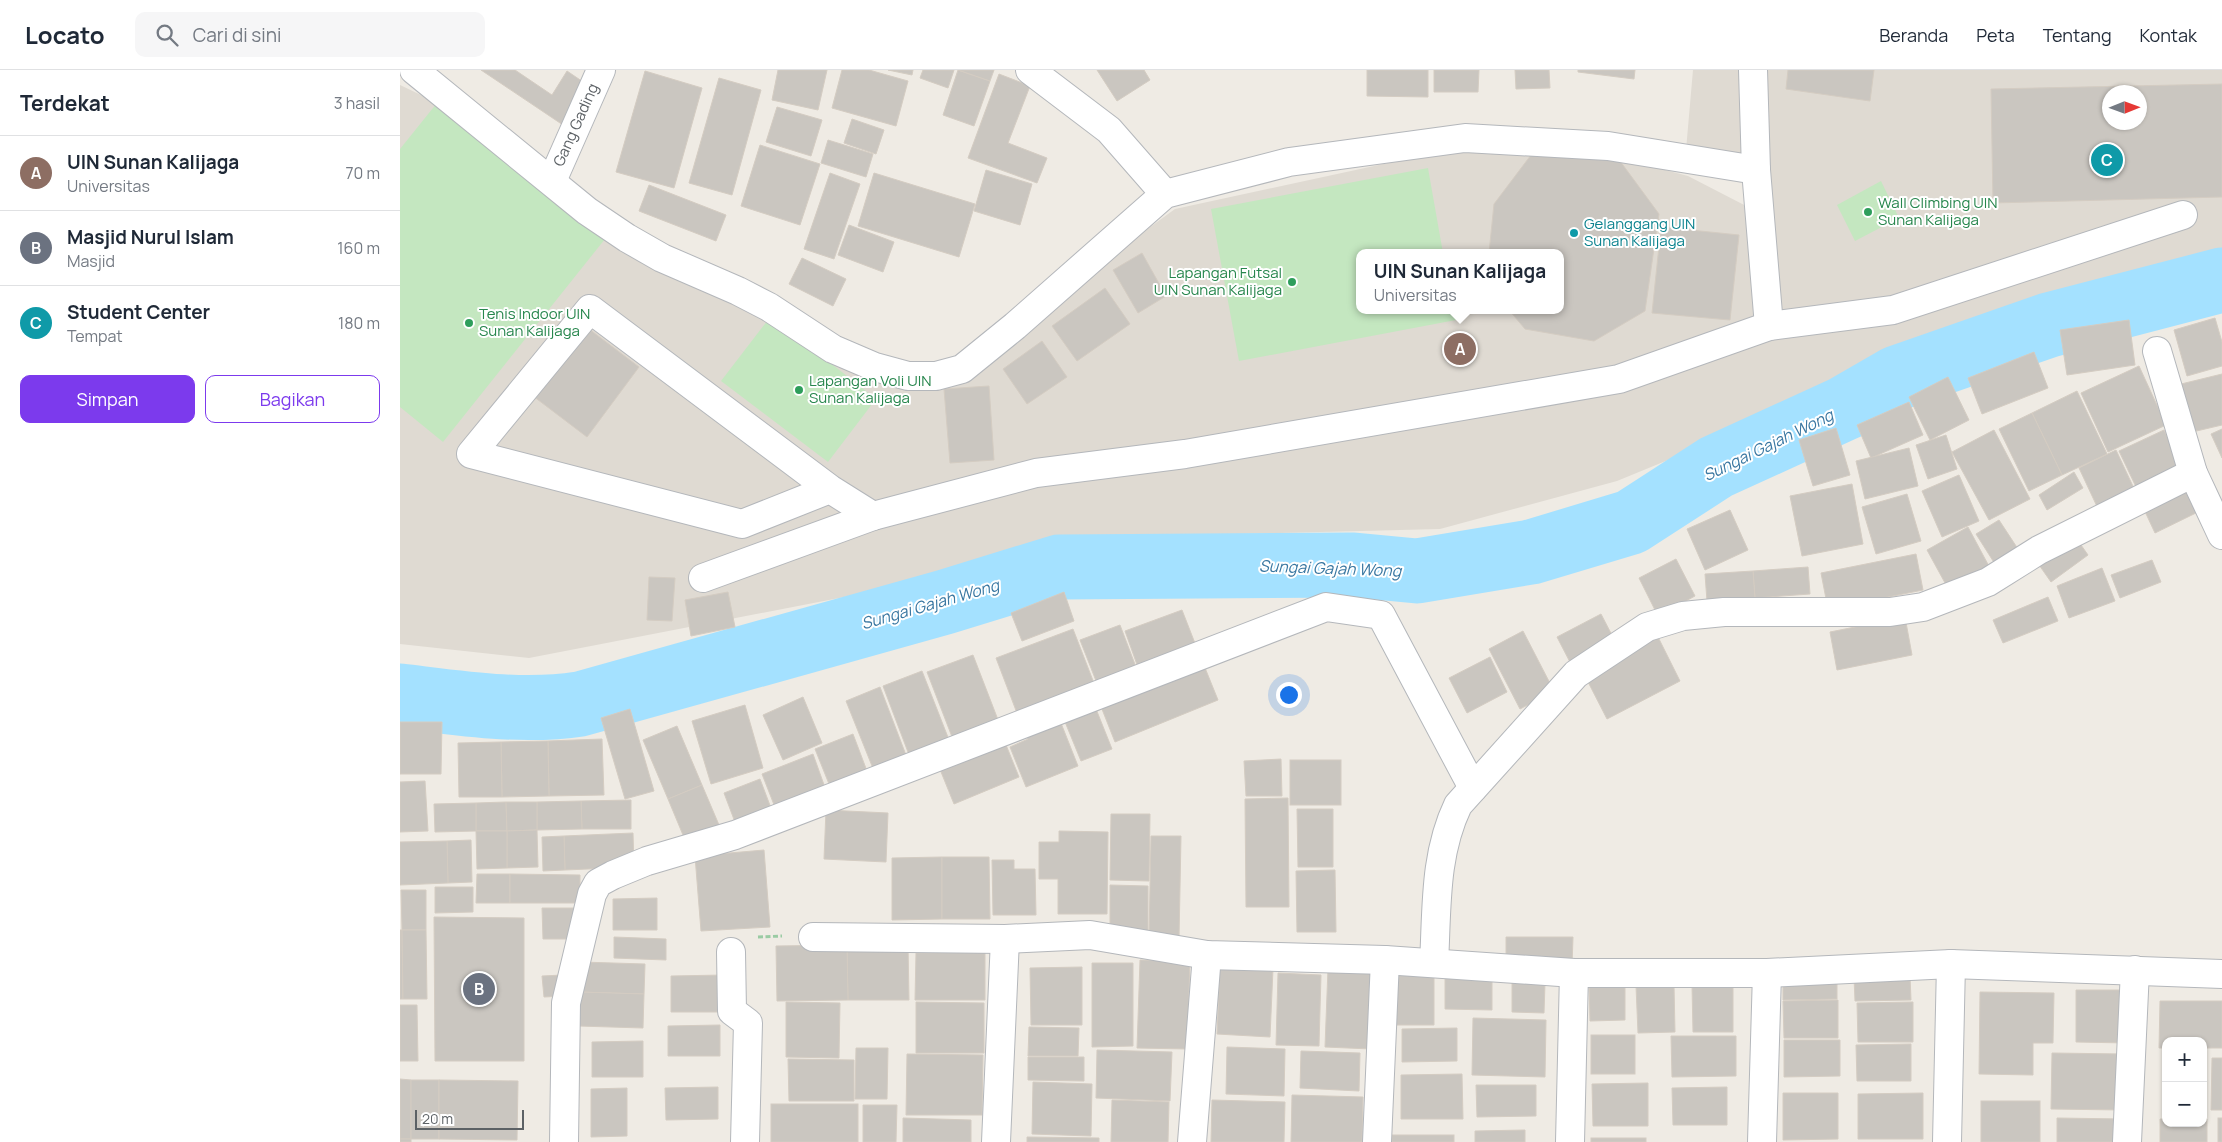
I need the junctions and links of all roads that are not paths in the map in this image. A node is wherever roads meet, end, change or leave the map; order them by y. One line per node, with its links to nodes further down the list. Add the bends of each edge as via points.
1 (414, 70): 6 (street)
2 (601, 70): 6 (street, Gang Gading)
3 (1030, 70): 7 (street, via 1109,130)
4 (1753, 70): 5 (street)
5 (1756, 170): 7 (street, via 1608,146 1464,138 1289,162); 9 (street)
6 (552, 180): 7 (street, via 595,216 662,258 769,307 833,349 875,367 908,376 936,376 962,369)
7 (1165, 194)
8 (2183, 214): 9 (street, via 1893,310)
9 (1769, 326): 13 (street, via 1619,379 1186,454 1036,473)
10 (2157, 351): 11 (street)
11 (2193, 473): 14 (street); 16 (street, via 2039,550 1988,582 1923,607 1890,612 1724,612 1683,616 1647,627 1576,674)
12 (830, 489): 12 (street, via 742,524 471,454 590,308); 13 (street)
13 (873, 516): 15 (street)
14 (2222, 535)
15 (704, 578)
16 (1473, 788): 22 (street, via 1458,805 1442,845); 28 (street, via 1381,615 1326,606 735,835 613,874 598,883 592,894 566,1003)
17 (814, 937): 18 (street)
18 (1005, 939): 20 (street, via 1090,935); 30 (street)
19 (730, 952): 29 (street, via 732,1011 748,1022)
20 (1207, 955): 21 (street); 31 (street)
21 (1385, 960): 22 (street); 32 (street)
22 (1434, 963): 25 (street)
23 (1951, 964): 24 (street); 26 (street); 35 (street)
24 (2135, 970): 27 (street); 36 (street)
25 (1574, 973): 26 (street); 33 (street)
26 (1767, 974): 34 (street)
27 (2222, 974)
28 (564, 1142)
29 (745, 1142)
30 (996, 1142)
31 (1192, 1142)
32 (1377, 1142)
33 (1570, 1142)
34 (1762, 1142)
35 (1947, 1142)
36 (2127, 1142)

